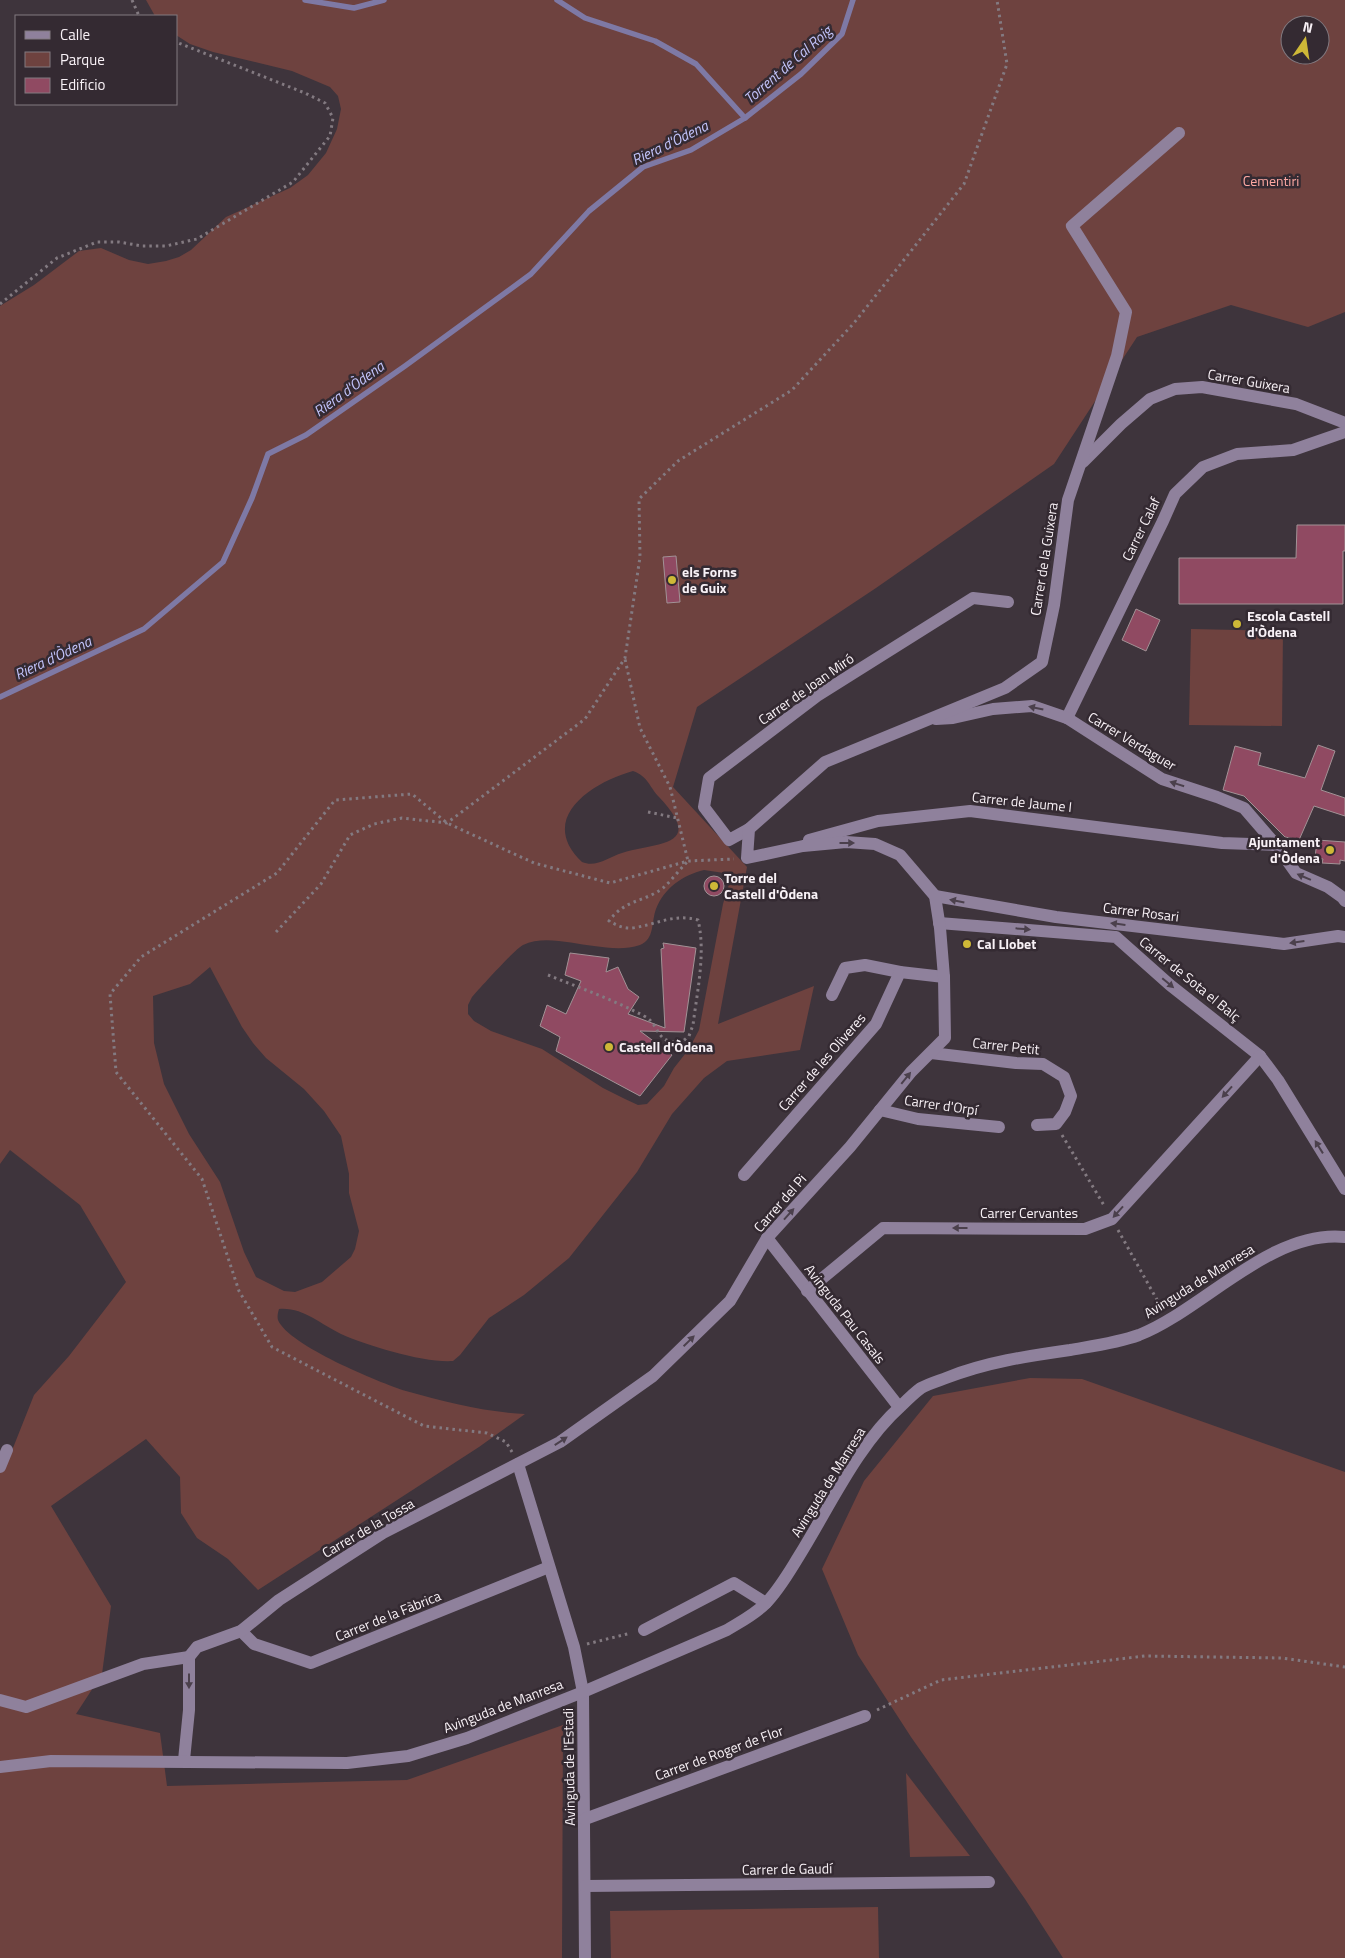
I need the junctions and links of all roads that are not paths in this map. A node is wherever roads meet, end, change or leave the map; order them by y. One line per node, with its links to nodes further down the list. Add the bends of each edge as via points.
1 (1180, 133): 4 (street, Carrer de la Guixera, via 1072,226 1126,312 1117,356)
2 (1345, 423): 4 (street, Carrer Guixera, via 1287,402 1202,387 1175,389 1150,399)
3 (1345, 432): 6 (street, Carrer Calaf, via 1293,450 1237,454 1203,467 1175,494)
4 (1081, 464): 7 (street, Carrer de la Guixera, via 1068,500 1054,605 1042,662 1005,688)
5 (1008, 602): 8 (street, Carrer de Joan Miró, via 974,598 817,696 710,778 704,807 729,840)
6 (1067, 718): 7 (street, Carrer Verdaguer, one-way to 7, via 1032,706); 9 (street, Carrer Verdaguer, one-way to 6, via 1244,808 1162,779)
7 (925, 720): 8 (street, Carrer de la Guixera, via 825,762)
8 (748, 828): 10 (street, via 747,858)
9 (1276, 845): 10 (street, Carrer de Jaume I, via 1222,843 970,810 878,821); 12 (street, Carrer Verdaguer, one-way to 9, via 1328,887 1296,873)
10 (770, 853): 11 (street, one-way to 11, via 846,842 875,844 900,855)
11 (935, 896): 13 (street, Carrer del Pi); 14 (street, Carrer Rosari, one-way to 11, via 1284,944 1056,917)
12 (1345, 901)
13 (939, 924): 16 (street, Carrer del Pi); 19 (street, Carrer de Sota el Balç, one-way to 19, via 1116,937 1170,985)
14 (1345, 937)
15 (900, 972): 16 (street); 17 (street, via 865,965 845,968); 23 (street, Carrer de les Oliveres, via 876,1024)
16 (944, 977): 18 (street, Carrer del Pi, via 945,1038)
17 (832, 995)
18 (931, 1053): 20 (street, Carrer del Pi, one-way to 18); 21 (street, Carrer Petit, via 1043,1064 1064,1078 1071,1096 1065,1112 1056,1124)
19 (1260, 1056): 24 (street, Carrer de Sota el Balç, one-way to 19); 27 (street, Carrer Cervantes, one-way to 27, via 1112,1219 1085,1229 883,1228)
20 (880, 1110): 22 (street, Carrer d'Orpí, via 918,1119); 26 (street, Carrer del Pi, one-way to 20)
21 (1037, 1125)
22 (999, 1127)
23 (744, 1175)
24 (1345, 1189)
25 (1345, 1237): 28 (street, Avinguda de Manresa, via 1306,1240 1271,1254 1139,1335 1096,1346 1003,1360 922,1388)
26 (767, 1238): 27 (street, Avinguda Pau Casals); 30 (street, Carrer del Pi, one-way to 26, via 560,1442 653,1376 730,1300)
27 (807, 1291): 28 (street, Avinguda Pau Casals)
28 (899, 1407): 33 (street, Avinguda de Manresa, via 852,1468 786,1577)
29 (6, 1450): 31 (street)
30 (518, 1464): 32 (street, Avinguda de l'Estadi); 35 (street, Carrer de la Tossa, via 383,1532 279,1600)
31 (0, 1467)
32 (549, 1567): 35 (street, Carrer de la Fàbrica, via 311,1663 254,1644); 37 (street, Avinguda de l'Estadi, via 574,1647)
33 (766, 1603): 34 (street, via 734,1583); 37 (street, Avinguda de Manresa, via 727,1630)
34 (644, 1630)
35 (241, 1631): 36 (street, Carrer de la Tossa, via 197,1647)
36 (189, 1657): 38 (street, via 143,1664 26,1707); 40 (street, one-way to 40, via 189,1710)
37 (583, 1692): 40 (street, Avinguda de Manresa, via 467,1738 408,1756 347,1763); 42 (street, Avinguda de l'Estadi)
38 (0, 1700)
39 (865, 1716): 42 (street, Carrer de Roger de Flor)
40 (184, 1760): 41 (street, Avinguda de Manresa, via 51,1761)
41 (0, 1767)
42 (585, 1819): 44 (street, Avinguda de l'Estadi)
43 (989, 1882): 44 (street, Carrer de Gaudí)
44 (585, 1886): 45 (street, Avinguda de l'Estadi)
45 (585, 1958)

